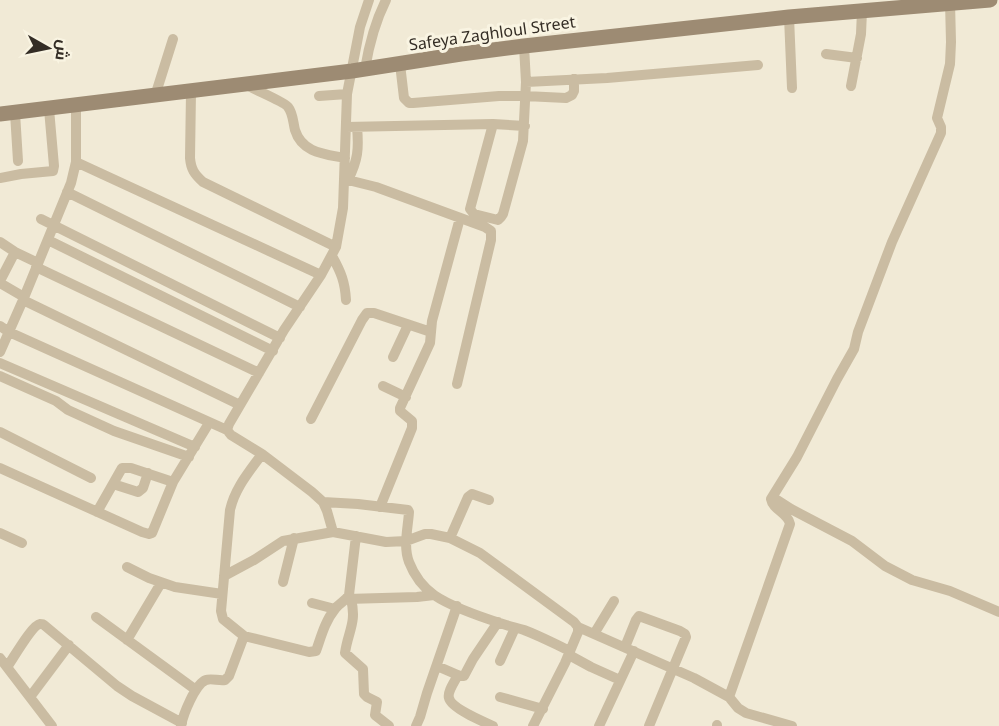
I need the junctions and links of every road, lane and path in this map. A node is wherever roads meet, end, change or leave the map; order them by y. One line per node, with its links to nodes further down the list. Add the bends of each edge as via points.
1 (369, 0): 13 (street, via 360,27)
2 (386, 0): 13 (street)
3 (990, 0): 4 (street, Safeya Zaghloul Street)
4 (950, 2): 5 (street, Safeya Zaghloul Street); 77 (street, via 950,64 937,118 941,133 892,243 854,349)
5 (862, 11): 6 (street, Safeya Zaghloul Street); 10 (street)
6 (789, 17): 8 (street, Safeya Zaghloul Street); 18 (street)
7 (172, 39): 21 (street)
8 (524, 46): 11 (street, Safeya Zaghloul Street); 15 (street)
9 (826, 54): 10 (street)
10 (857, 58): 17 (street)
11 (400, 64): 13 (street, Safeya Zaghloul Street); 23 (street, via 404,98 409,103)
12 (758, 65): 14 (street)
13 (359, 70): 16 (street, Safeya Zaghloul Street); 20 (street)
14 (574, 79): 15 (street); 23 (street, via 570,97)
15 (526, 81): 23 (street)
16 (247, 85): 19 (street, Safeya Zaghloul Street); 30 (street, via 289,107 304,145)
17 (851, 86)
18 (792, 88)
19 (191, 92): 21 (street, Safeya Zaghloul Street); 42 (street, via 189,158 196,175)
20 (347, 94): 22 (street); 29 (street)
21 (155, 96): 24 (street, Safeya Zaghloul Street)
22 (319, 96)
23 (525, 96): 28 (street)
24 (76, 105): 25 (street, Safeya Zaghloul Street); 32 (street)
25 (49, 109): 26 (street, Safeya Zaghloul Street); 33 (street, via 52,171)
26 (8, 114): 31 (street)
27 (493, 124): 28 (street); 28 (street, via 470,209 495,220 503,214); 29 (street)
28 (525, 126)
29 (351, 127): 30 (street); 34 (street, via 358,155)
30 (345, 158): 34 (street)
31 (18, 161)
32 (76, 162): 35 (street); 44 (street)
33 (0, 178)
34 (346, 179): 36 (street); 42 (street)
35 (67, 192): 38 (street); 48 (street)
36 (460, 218): 51 (street); 59 (street, via 489,228 492,235)
37 (41, 219): 38 (street)
38 (53, 226): 39 (street); 52 (street)
39 (48, 240): 43 (street); 53 (street)
40 (0, 242): 41 (street)
41 (15, 252): 43 (street); 45 (street)
42 (334, 252): 44 (street); 47 (street, via 345,283)
43 (37, 265): 46 (street); 57 (street)
44 (321, 275): 48 (street)
45 (0, 282): 46 (street)
46 (24, 299): 50 (street); 63 (street)
47 (346, 300)
48 (300, 307): 52 (street)
49 (408, 325): 51 (street); 55 (street); 65 (street, via 374,313 364,316)
50 (4, 329): 54 (street); 66 (street)
51 (431, 332): 62 (street, via 430,343)
52 (280, 338): 53 (street)
53 (273, 351): 57 (street)
54 (0, 352)
55 (393, 357)
56 (0, 363): 61 (street)
57 (259, 374): 63 (street)
58 (0, 376): 64 (street)
59 (457, 384)
60 (383, 386): 62 (street)
61 (69, 392): 64 (street); 69 (street)
62 (406, 397): 80 (street, via 400,410 413,426)
63 (240, 405): 67 (street)
64 (62, 406): 71 (street, via 114,431)
65 (311, 419)
66 (209, 423): 67 (street); 69 (street)
67 (227, 430): 70 (street)
68 (0, 432): 74 (street)
69 (195, 447): 71 (street)
70 (262, 454): 79 (street); 90 (street, via 233,498)
71 (189, 457): 75 (street)
72 (0, 468): 81 (street)
73 (148, 473): 75 (street); 76 (street, via 122,468); 76 (street, via 138,492)
74 (91, 477)
75 (173, 482): 81 (street, via 152,533)
76 (113, 484): 81 (street)
77 (772, 497): 100 (street, via 912,580); 121 (street, via 771,503 789,519 790,525)
78 (489, 500): 86 (street, via 472,494 468,497)
79 (323, 502): 80 (street); 82 (street)
80 (380, 507): 87 (street, via 409,510)
81 (97, 512)
82 (333, 532): 84 (street); 85 (street)
83 (0, 533): 88 (street)
84 (356, 536): 87 (street); 95 (street)
85 (294, 538): 90 (street, via 283,540); 91 (street)
86 (450, 538): 87 (street, via 425,534); 103 (street, via 496,564)
87 (406, 541): 94 (street, via 415,575)
88 (22, 543)
89 (127, 567): 92 (street)
90 (224, 576): 93 (street)
91 (283, 582)
92 (161, 583): 93 (street); 107 (street)
93 (222, 594): 106 (street, via 223,619)
94 (434, 595): 95 (street); 98 (street)
95 (349, 599): 99 (street); 126 (street, via 354,611 345,653 363,669 364,694 377,702 375,715)
96 (614, 601): 105 (street)
97 (312, 603): 99 (street)
98 (457, 606): 102 (street); 113 (street)
99 (334, 609): 106 (street, via 313,653)
100 (999, 612)
101 (96, 618): 107 (street)
102 (498, 622): 104 (street); 116 (street, via 465,675)
103 (578, 627): 105 (street); 110 (street)
104 (515, 628): 110 (street); 112 (street)
105 (594, 634): 109 (street)
106 (244, 636): 118 (street, via 229,676 225,680 205,680)
107 (127, 640): 118 (street)
108 (69, 645): 114 (street, via 38,624); 119 (street); 124 (street, via 117,686)
109 (629, 649): 115 (street); 115 (street, via 639,616 680,630 686,640); 117 (street)
110 (569, 653): 117 (street); 122 (street)
111 (0, 658): 114 (street)
112 (500, 661)
113 (437, 666): 116 (street); 127 (street)
114 (8, 667): 119 (street)
115 (674, 669): 121 (street); 131 (street)
116 (458, 675): 128 (street, via 450,700 466,714)
117 (620, 680): 130 (street)
118 (196, 690): 124 (street)
119 (30, 697): 125 (street)
120 (500, 697): 122 (street)
121 (729, 697): 123 (street)
122 (543, 709): 129 (street)
123 (754, 721): 132 (street)
124 (182, 724)
125 (52, 726)
126 (389, 726)
127 (416, 726)
128 (493, 726)
129 (533, 726)
130 (599, 726)
131 (650, 726)
132 (792, 726)

